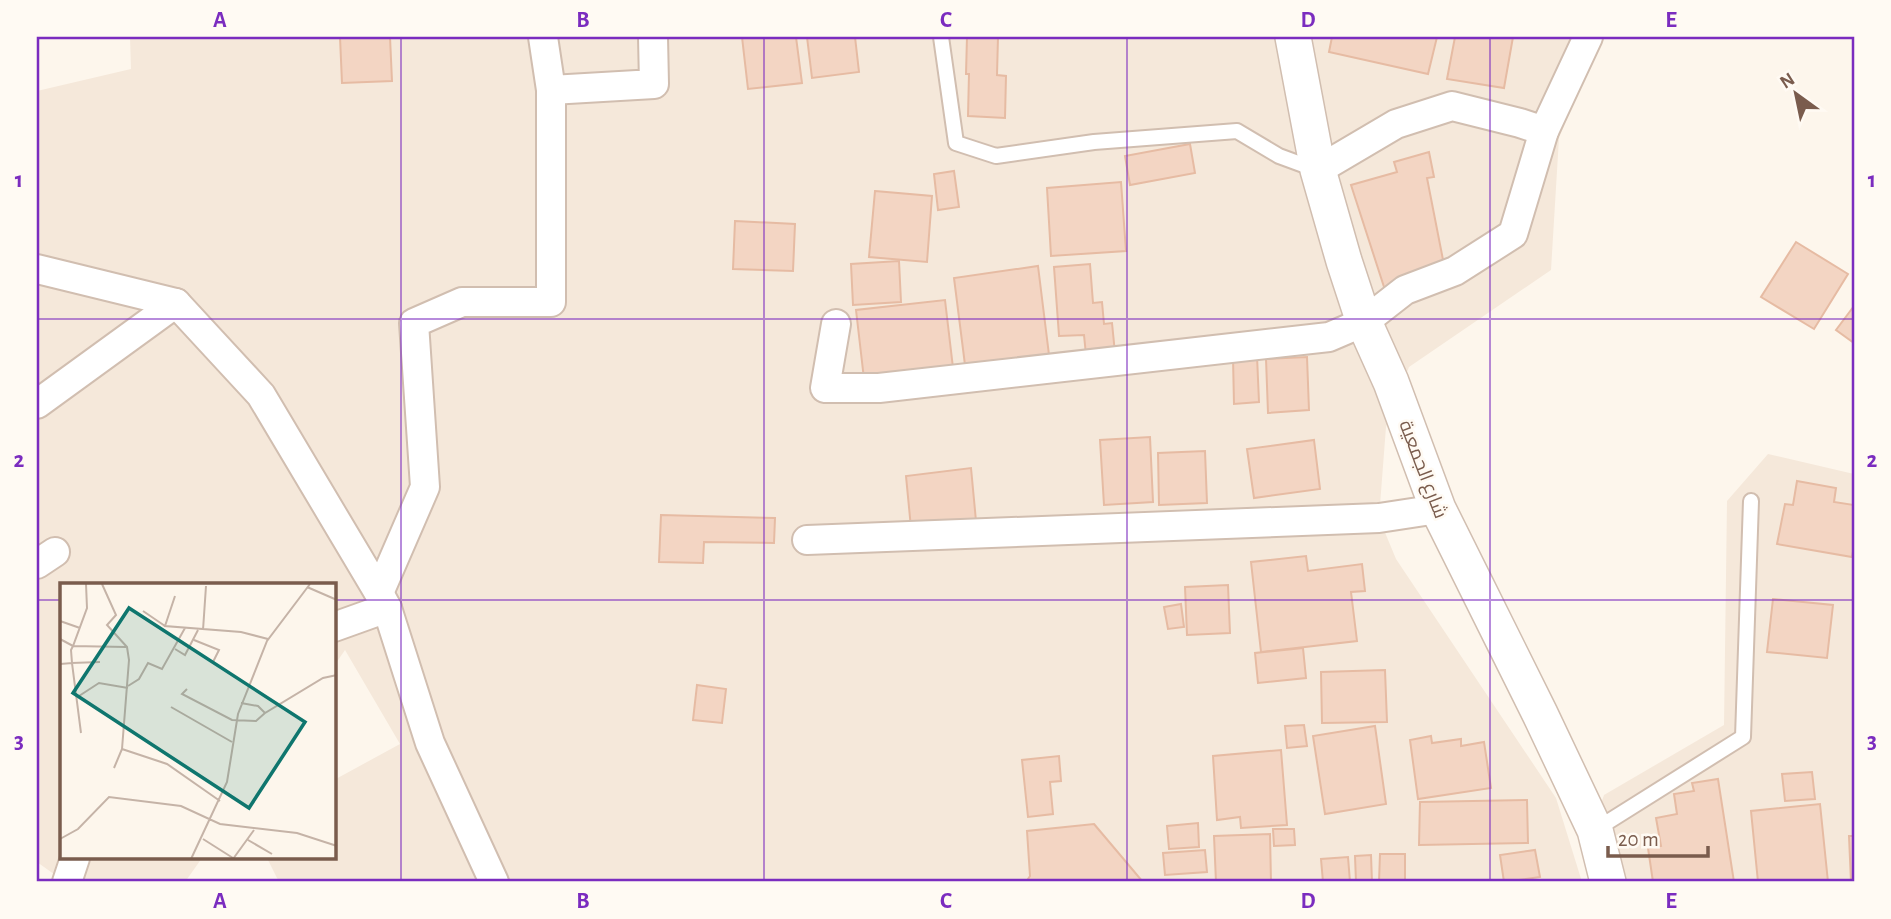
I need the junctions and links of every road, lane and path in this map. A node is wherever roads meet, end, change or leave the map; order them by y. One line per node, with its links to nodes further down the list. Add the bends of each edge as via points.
1 (543, 37): 6 (street)
2 (653, 37): 6 (street, via 654,84)
3 (942, 37): 8 (lane, via 956,143 996,156 1094,142 1237,131 1279,156)
4 (1293, 37): 8 (street, شارع الجمعية)
5 (1588, 37): 7 (street)
6 (551, 90): 17 (street, via 551,302 462,302 414,323 425,487)
7 (1544, 131): 8 (street, via 1452,106 1396,124); 11 (street, via 1513,234 1455,271 1405,290)
8 (1318, 170): 11 (street, شارع الجمعية)
9 (37, 269): 10 (street)
10 (176, 303): 13 (street); 17 (street, via 261,395)
11 (1364, 322): 12 (street, via 1329,337 879,388 825,388); 15 (street, شارع الجمعية)
12 (836, 324)
13 (37, 404)
14 (1751, 501): 19 (lane, via 1743,737)
15 (1438, 509): 16 (street, via 1379,518); 19 (street, شارع الجمعية)
16 (807, 540)
17 (383, 600): 18 (street); 22 (street, via 430,743)
18 (336, 626)
19 (1595, 830): 23 (street, شارع الجمعية)
20 (74, 860): 21 (street)
21 (67, 882)
22 (494, 882)
23 (1608, 882)

